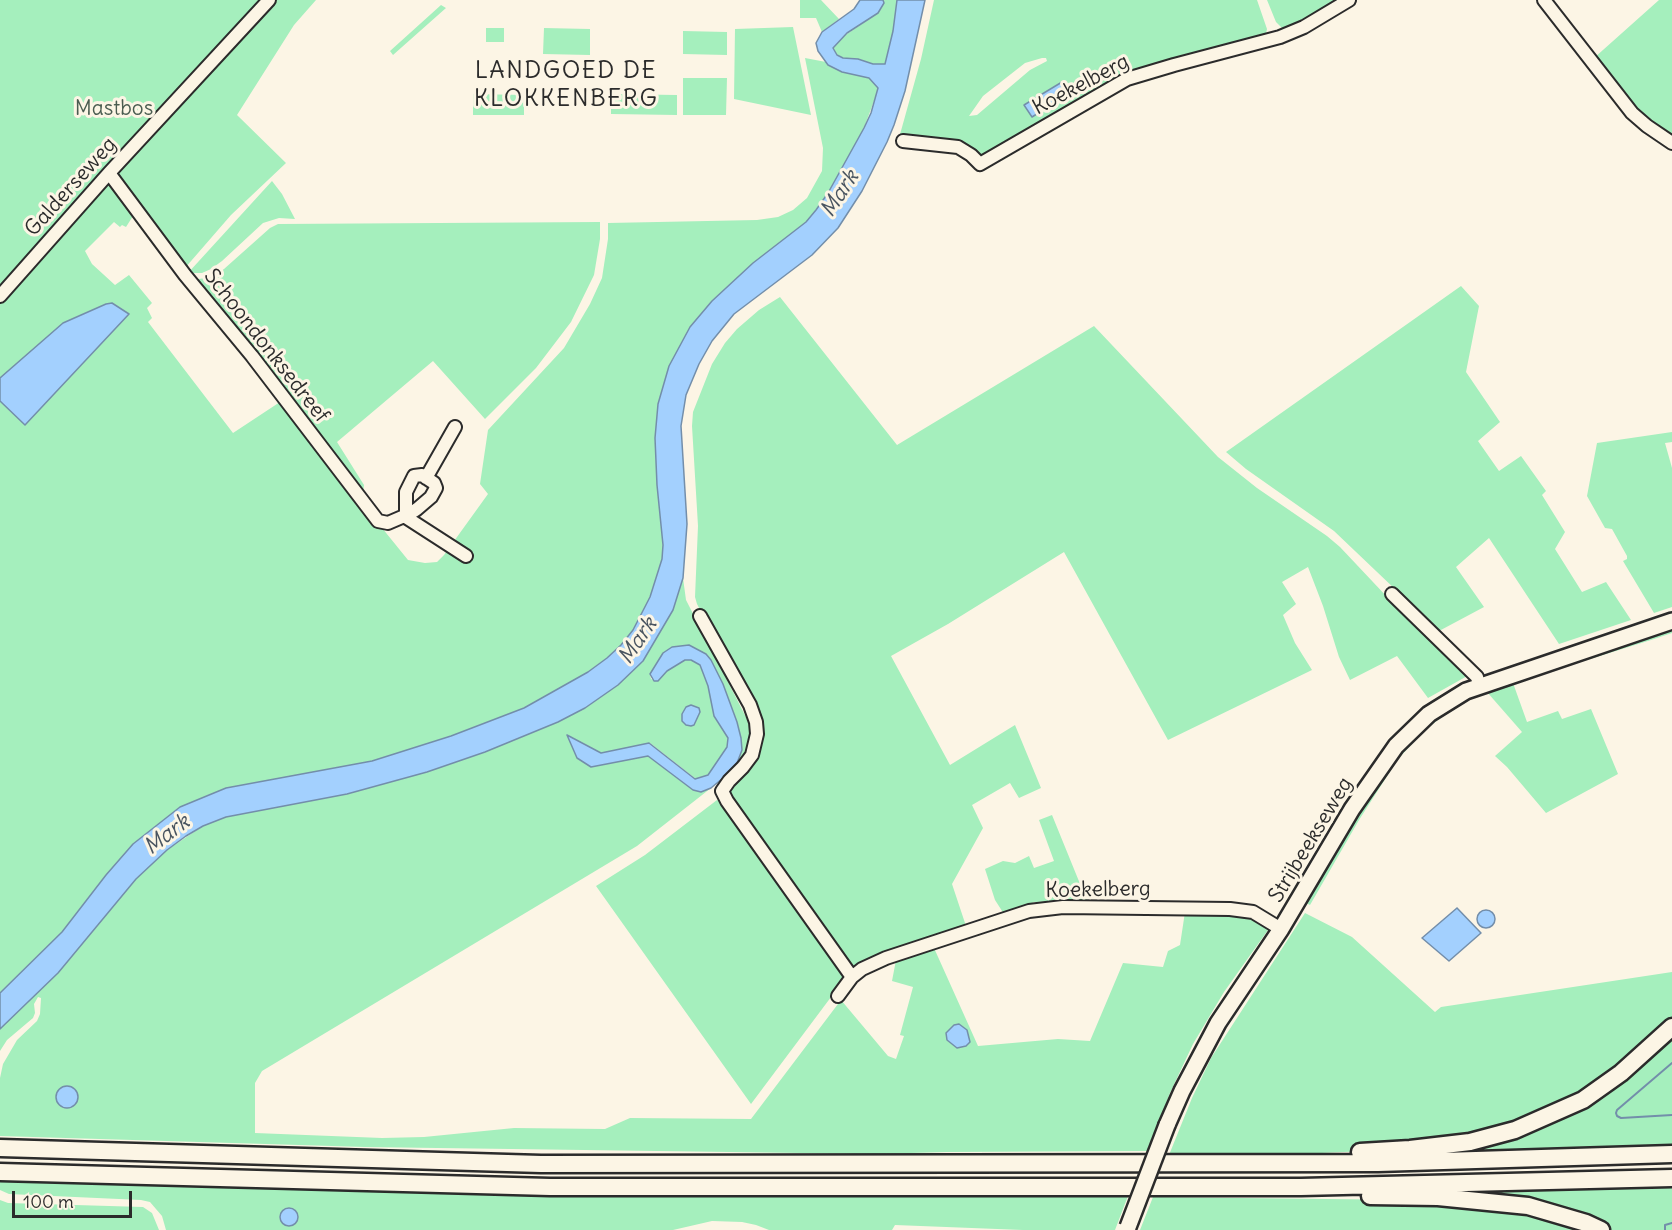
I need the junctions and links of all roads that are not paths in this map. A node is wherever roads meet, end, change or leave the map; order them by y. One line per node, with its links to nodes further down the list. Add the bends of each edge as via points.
1 (269, 0): 6 (street, Galderseweg)
2 (1349, 0): 4 (street, Koekelberg, via 1280,37 1127,79 980,164 958,147)
3 (1544, 0): 5 (street, via 1632,113)
4 (903, 141)
5 (1672, 142)
6 (108, 173): 7 (street, Galderseweg); 10 (street, Schoondonksedreef, via 378,521 388,523)
7 (0, 296)
8 (455, 427): 9 (street)
9 (426, 478): 10 (street, via 418,475 411,481 406,492); 10 (street, via 436,485 434,491 425,503)
10 (405, 515): 11 (street)
11 (466, 556)
12 (1392, 594): 15 (street, via 1477,677)
13 (700, 616): 17 (street, via 756,722 752,755 722,791)
14 (1672, 621): 15 (main road, Strijbeekseweg)
15 (1479, 685): 16 (main road, Strijbeekseweg, via 1430,714 1396,746 1352,809)
16 (1281, 929): 17 (street, Koekelberg, via 1253,912 1230,909 1048,908 924,944 862,969); 26 (main road, Strijbeekseweg, bridge, via 1218,1023 1182,1091)
17 (852, 977): 18 (street, Koekelberg)
18 (838, 996)
19 (1672, 1027): 22 (highway, via 1621,1073 1583,1100 1515,1130 1470,1142)
20 (0, 1148): 22 (highway, via 541,1164)
21 (1672, 1154): 22 (highway)
22 (1299, 1162)
23 (0, 1172): 25 (highway, via 550,1187)
24 (1672, 1178): 25 (highway)
25 (1301, 1187): 27 (highway, via 1343,1196 1438,1197 1528,1206)
26 (1127, 1228)
27 (1601, 1230)

